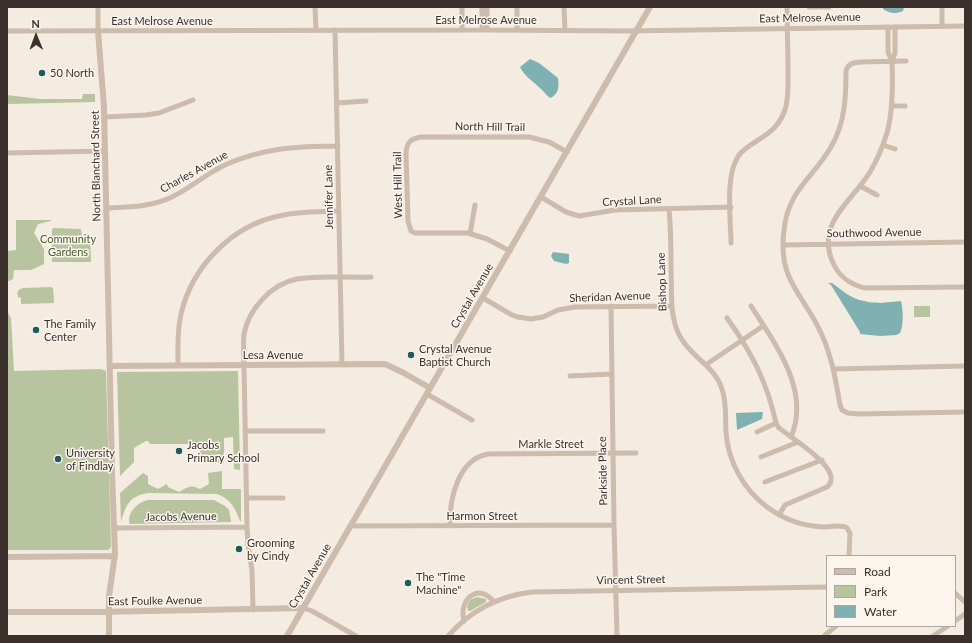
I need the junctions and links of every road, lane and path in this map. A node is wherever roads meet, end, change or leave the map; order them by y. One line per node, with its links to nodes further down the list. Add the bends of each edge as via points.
1 (98, 7): 25 (street, North Blanchard Street)
2 (315, 7): 18 (street)
3 (462, 7): 20 (street)
4 (482, 7): 21 (street)
5 (487, 7): 21 (street)
6 (517, 7): 22 (street)
7 (564, 7): 23 (street)
8 (650, 7): 26 (street, Crystal Avenue)
9 (787, 7): 17 (street)
10 (809, 7): 11 (street)
11 (830, 7)
12 (942, 7): 13 (street)
13 (942, 26): 14 (street, East Melrose Avenue); 16 (street, East Melrose Avenue)
14 (965, 26)
15 (888, 27): 16 (street, East Melrose Avenue); 17 (street, East Melrose Avenue); 27 (street, via 888,53)
16 (894, 27): 27 (street, via 895,52)
17 (787, 29): 26 (street, East Melrose Avenue); 46 (street, via 788,90 785,110 772,131 744,149 735,162 731,174)
18 (316, 30): 19 (street, East Melrose Avenue); 25 (street, East Melrose Avenue)
19 (335, 30): 20 (street, East Melrose Avenue); 31 (street, Jennifer Lane)
20 (462, 30): 21 (street, East Melrose Avenue)
21 (484, 30): 22 (street, East Melrose Avenue)
22 (517, 30): 23 (street, East Melrose Avenue)
23 (565, 30): 26 (street, East Melrose Avenue)
24 (7, 31): 25 (street, East Melrose Avenue)
25 (98, 31): 34 (street, North Blanchard Street)
26 (636, 31): 40 (street, Crystal Avenue)
27 (892, 61): 28 (street); 32 (street); 54 (street, via 852,62 848,65 846,100 841,126 825,158 793,199 785,221)
28 (906, 61)
29 (193, 100): 34 (street, via 159,113)
30 (366, 101): 31 (street)
31 (337, 103): 37 (street, Jennifer Lane)
32 (892, 106): 33 (street); 36 (street)
33 (905, 106)
34 (104, 117): 39 (street, North Blanchard Street)
35 (411, 139): 40 (street, North Hill Trail, via 438,136 529,137 549,142); 50 (street, West Hill Trail, via 406,153 408,221 411,231)
36 (883, 145): 38 (street); 42 (street)
37 (338, 146): 47 (street, Charles Avenue, via 303,146 266,151 219,168 180,193 159,202); 49 (street, Jennifer Lane)
38 (895, 149)
39 (105, 151): 41 (street); 47 (street, North Blanchard Street)
40 (567, 152): 44 (street, Crystal Avenue)
41 (7, 153)
42 (860, 186): 43 (street); 53 (street, via 834,219)
43 (877, 195)
44 (541, 197): 48 (street, Crystal Lane, via 566,212 579,216 615,210); 55 (street, Crystal Avenue)
45 (475, 205): 50 (street)
46 (730, 207): 48 (street, Crystal Lane); 52 (street)
47 (107, 208): 70 (street, North Blanchard Street)
48 (670, 209): 61 (street, Bishop Lane)
49 (339, 212): 57 (street, Jennifer Lane); 68 (street, via 290,213 265,219 239,232 218,250 196,277 185,301 179,327)
50 (470, 234): 55 (street, via 487,239)
51 (965, 242): 53 (street, Southwood Avenue)
52 (731, 244)
53 (829, 244): 54 (street, Southwood Avenue); 58 (street, via 831,259 840,274 859,286 875,289)
54 (783, 245): 72 (street, via 787,274 822,334)
55 (510, 251): 59 (street, Crystal Avenue)
56 (371, 277): 57 (street)
57 (341, 278): 66 (street, Jennifer Lane); 69 (street, via 293,280 266,295 254,310 246,327)
58 (965, 287)
59 (482, 298): 60 (street, Sheridan Avenue, via 512,315 531,319 565,308); 75 (street, Crystal Avenue)
60 (611, 306): 61 (street, Sheridan Avenue); 73 (street, Parkside Place)
61 (672, 306): 67 (street, Bishop Lane, via 677,330 686,345)
62 (752, 306): 64 (street)
63 (726, 318): 65 (street)
64 (763, 326): 65 (street); 82 (street, via 781,353 794,387 797,418)
65 (742, 340): 67 (street); 78 (street, via 769,395)
66 (342, 364): 69 (street, Lesa Avenue); 75 (street, Lesa Avenue, via 388,365)
67 (707, 364): 91 (street, via 723,391 727,444 736,470 752,494)
68 (178, 365): 69 (street, Lesa Avenue); 70 (street, Lesa Avenue)
69 (244, 365): 79 (street)
70 (110, 366): 96 (street, North Blanchard Street)
71 (965, 366): 72 (street)
72 (834, 369): 76 (street, via 840,405 845,412)
73 (612, 374): 74 (street); 84 (street, Parkside Place)
74 (570, 376)
75 (429, 391): 77 (street); 93 (street, Crystal Avenue)
76 (965, 412)
77 (472, 420)
78 (776, 423): 81 (street); 82 (street)
79 (245, 431): 80 (street); 89 (street)
80 (323, 431)
81 (757, 432)
82 (791, 437): 83 (street)
83 (798, 442): 86 (street); 87 (street)
84 (613, 453): 85 (street, Markle Street); 92 (street, Parkside Place); 94 (street, Markle Street, via 489,454 476,458 465,469 451,502)
85 (636, 453)
86 (761, 457)
87 (822, 460): 88 (street); 91 (street, via 830,472 830,484 785,505)
88 (765, 482)
89 (247, 498): 90 (street); 95 (street)
90 (283, 498)
91 (779, 514): 97 (street, via 809,525 844,526 850,533)
92 (614, 525): 94 (street, Harmon Street); 101 (street, Parkside Place)
93 (350, 526): 94 (street, Harmon Street); 105 (street, Crystal Avenue)
94 (450, 526)
95 (247, 527): 96 (street, Jacobs Avenue); 106 (street)
96 (115, 528): 98 (street, North Blanchard Street)
97 (850, 555)
98 (115, 556): 99 (street); 108 (street, North Blanchard Street)
99 (7, 557)
100 (826, 587): 101 (street, Vincent Street)
101 (616, 591): 103 (street, Vincent Street, via 518,593); 118 (street, Parkside Place)
102 (956, 594): 104 (street)
103 (494, 602): 111 (street, Vincent Street); 111 (street, via 484,594 471,596 463,607)
104 (965, 602)
105 (303, 608): 106 (street, East Foulke Avenue); 115 (street, Crystal Avenue); 116 (street)
106 (253, 610): 108 (street, East Foulke Avenue)
107 (7, 612): 108 (street, East Foulke Avenue)
108 (109, 612): 114 (street, North Blanchard Street)
109 (965, 614): 110 (street)
110 (956, 620)
111 (464, 621): 117 (street, Vincent Street)
112 (835, 627): 119 (street)
113 (946, 627): 120 (street)
114 (109, 636)
115 (287, 636)
116 (356, 636)
117 (448, 636)
118 (617, 636)
119 (824, 636)
120 (933, 636)

